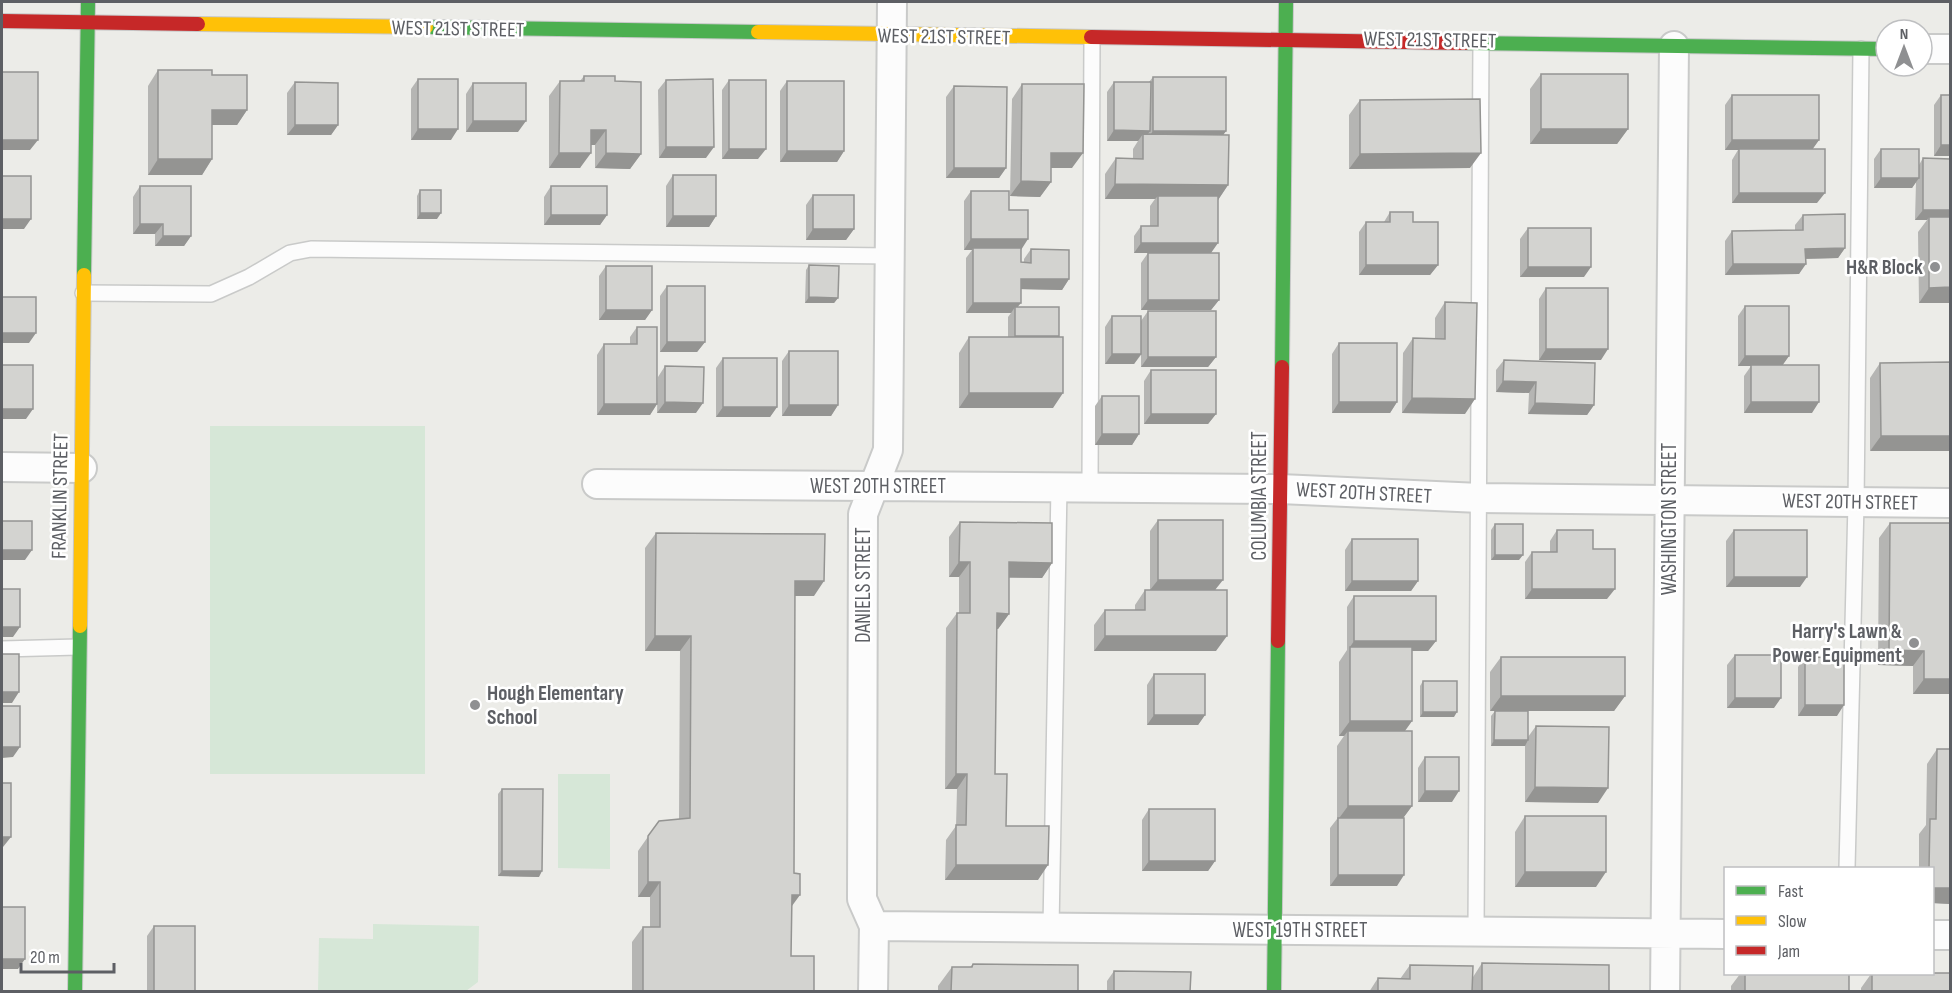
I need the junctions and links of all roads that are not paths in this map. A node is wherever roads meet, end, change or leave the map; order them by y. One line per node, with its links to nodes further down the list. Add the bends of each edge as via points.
1 (88, 2): 5 (street, FRANKLIN STREET)
2 (892, 2): 6 (street, DANIELS STREET)
3 (1286, 2): 8 (street, COLUMBIA STREET)
4 (2, 21): 5 (street, WEST 21ST STREET)
5 (87, 22): 6 (street, WEST 21ST STREET); 16 (street, FRANKLIN STREET)
6 (891, 36): 7 (street, WEST 21ST STREET); 15 (street, DANIELS STREET)
7 (1092, 38): 8 (street, WEST 21ST STREET); 22 (lane)
8 (1285, 38): 9 (street, WEST 21ST STREET); 23 (street, COLUMBIA STREET)
9 (1481, 41): 10 (street, WEST 21ST STREET); 24 (lane)
10 (1674, 46): 11 (street, WEST 21ST STREET); 25 (street, WASHINGTON STREET)
11 (1861, 49): 12 (street, WEST 21ST STREET); 26 (lane)
12 (1874, 49)
13 (1934, 49): 14 (street)
14 (1950, 49)
15 (890, 256): 16 (lane, via 311,249 290,253 249,278 211,294); 20 (street, DANIELS STREET, via 888,450)
16 (83, 293): 18 (street, FRANKLIN STREET)
17 (2, 467): 18 (street)
18 (82, 468): 28 (street, FRANKLIN STREET)
19 (597, 484): 20 (street, WEST 20TH STREET)
20 (875, 486): 21 (street, WEST 20TH STREET); 31 (street, DANIELS STREET, via 863,514 862,876 862,899)
21 (1059, 487): 22 (street, WEST 20TH STREET); 32 (lane)
22 (1090, 487): 23 (street, WEST 20TH STREET)
23 (1280, 489): 24 (street, WEST 20TH STREET); 33 (street, COLUMBIA STREET)
24 (1480, 498): 25 (street, WEST 20TH STREET); 34 (lane)
25 (1669, 500): 26 (street, WEST 20TH STREET); 35 (street, WASHINGTON STREET)
26 (1856, 503): 27 (street, WEST 20TH STREET); 30 (lane)
27 (1950, 503)
28 (78, 647): 29 (lane); 39 (street, FRANKLIN STREET)
29 (2, 649)
30 (1847, 867)
31 (874, 926): 32 (street, WEST 19TH STREET); 40 (street, DANIELS STREET)
32 (1051, 928): 33 (street, WEST 19TH STREET)
33 (1276, 929): 34 (street, WEST 19TH STREET); 41 (street, COLUMBIA STREET)
34 (1476, 931): 35 (street, WEST 19TH STREET)
35 (1666, 933): 36 (street, WEST 19TH STREET); 42 (street, WASHINGTON STREET)
36 (1724, 934)
37 (1934, 935): 38 (street)
38 (1950, 935)
39 (75, 992)
40 (873, 992)
41 (1274, 992)
42 (1665, 992)

